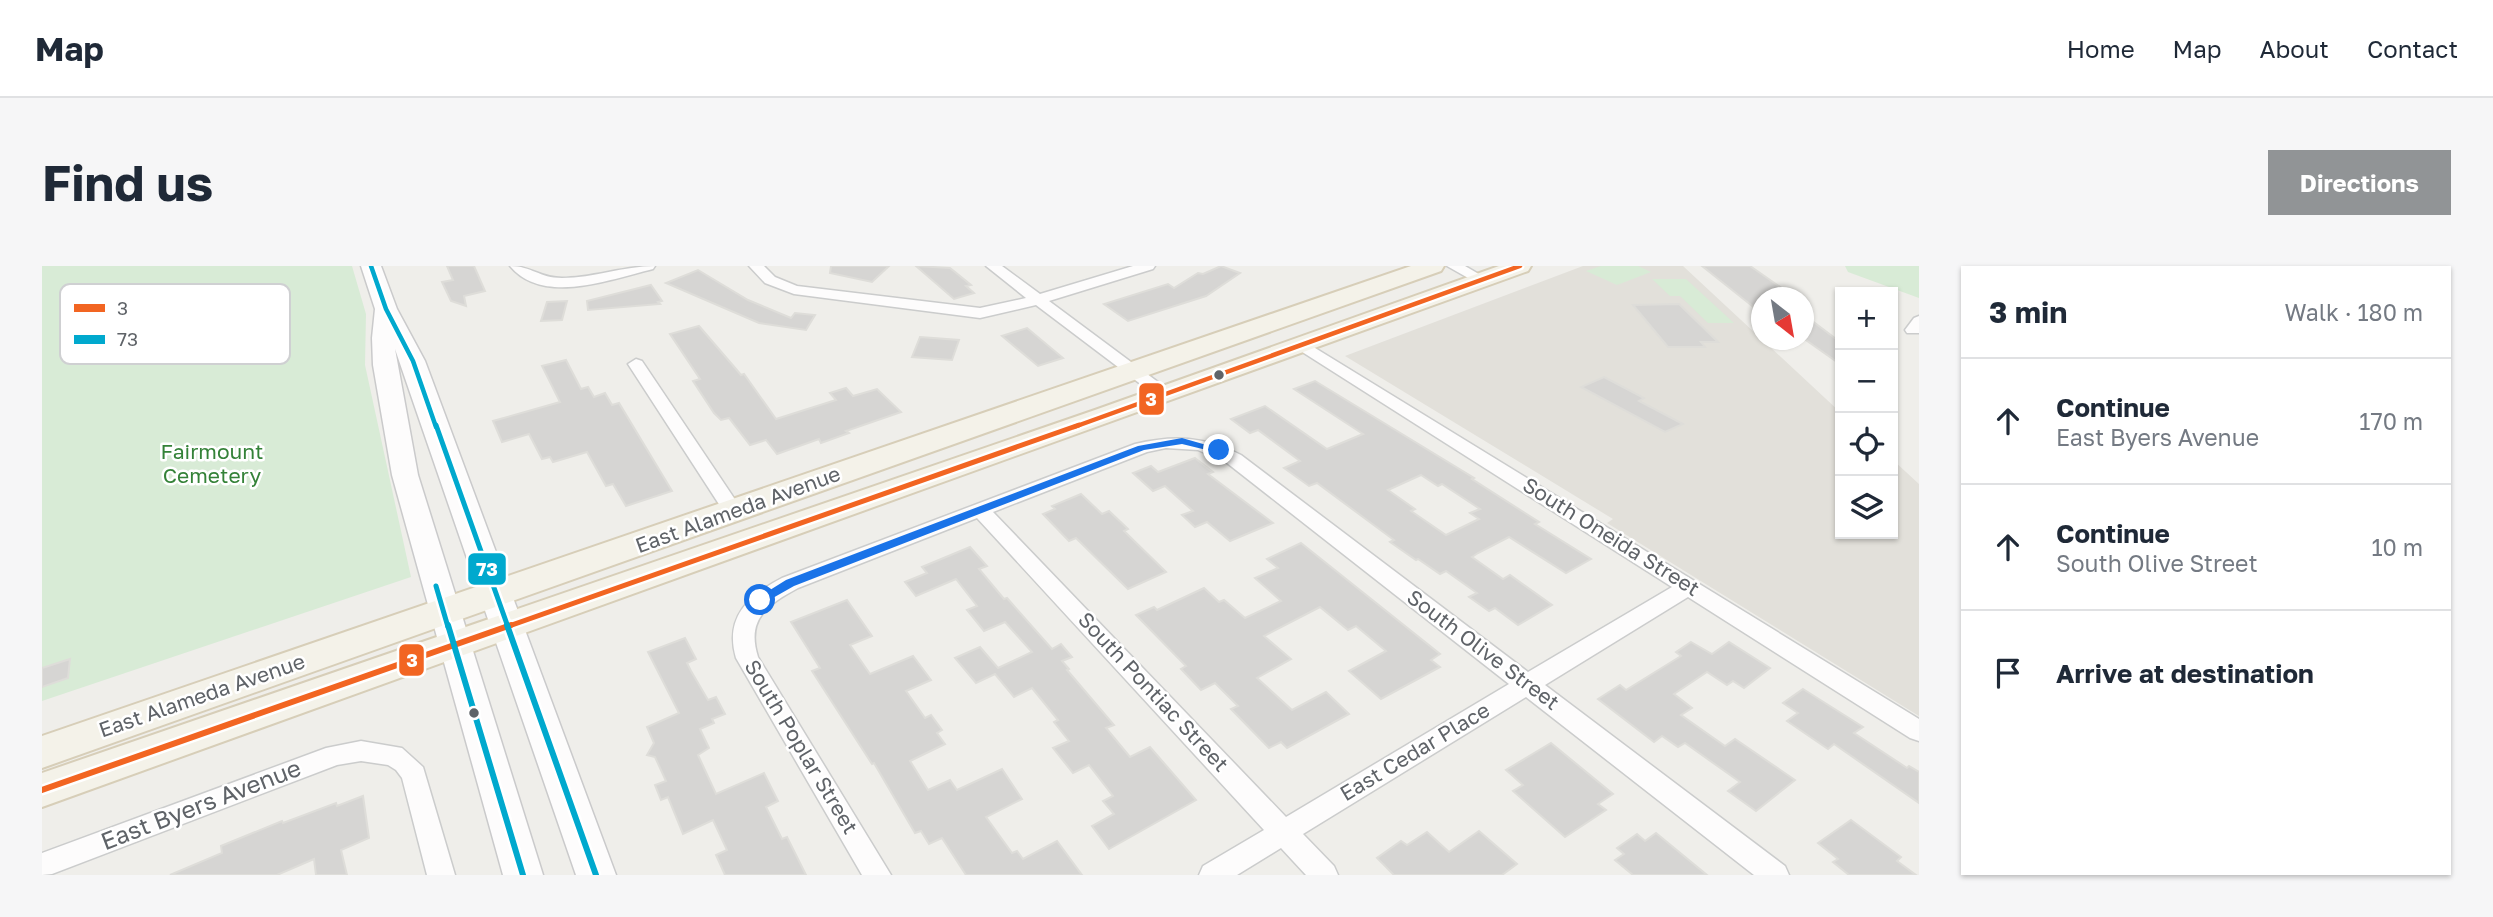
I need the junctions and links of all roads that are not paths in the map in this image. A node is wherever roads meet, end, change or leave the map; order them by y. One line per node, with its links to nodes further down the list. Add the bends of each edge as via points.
1 (371, 266): 12 (main road)
2 (516, 266): 3 (street, via 533,278 575,282)
3 (648, 266)
4 (756, 266): 11 (street, via 770,280 794,290 952,311 989,312)
5 (993, 266): 11 (street)
6 (1148, 266): 11 (street)
7 (1433, 266): 15 (main road, East Alameda Avenue)
8 (1454, 266): 10 (street)
9 (1520, 266): 10 (main road, East Alameda Avenue)
10 (1482, 280): 13 (main road, East Alameda Avenue)
11 (1037, 299): 15 (street)
12 (386, 309): 20 (main road, via 413,361); 21 (main road, via 385,365 405,475)
13 (1302, 345): 16 (main road, East Alameda Avenue); 19 (street, South Oneida Street)
14 (636, 365): 18 (street)
15 (1132, 370): 16 (street); 18 (main road, East Alameda Avenue)
16 (1165, 394): 20 (main road, East Alameda Avenue)
17 (980, 510): 22 (street, South Olive Street, via 1141,448 1182,441 1206,445 1234,459); 26 (street, South Pontiac Street); 31 (street, South Poplar Street, via 790,583 760,600 747,615 741,637 747,658)
18 (733, 512): 20 (main road, East Alameda Avenue)
19 (1689, 586): 22 (street, East Cedar Place); 23 (street, South Oneida Street)
20 (503, 609): 21 (main road, East Alameda Avenue); 30 (main road)
21 (449, 629): 24 (main road, East Alameda Avenue); 25 (main road, East Alameda Avenue); 29 (main road)
22 (1528, 684): 26 (street, East Cedar Place); 34 (street, South Olive Street)
23 (1919, 730)
24 (42, 752)
25 (42, 790)
26 (1284, 832): 32 (street, East Cedar Place); 33 (street, South Pontiac Street)
27 (42, 865): 28 (street, East Byers Avenue, via 312,763 361,751 393,755 414,774)
28 (442, 875)
29 (523, 875)
30 (596, 875)
31 (877, 875)
32 (1213, 875)
33 (1324, 875)
34 (1775, 875)

